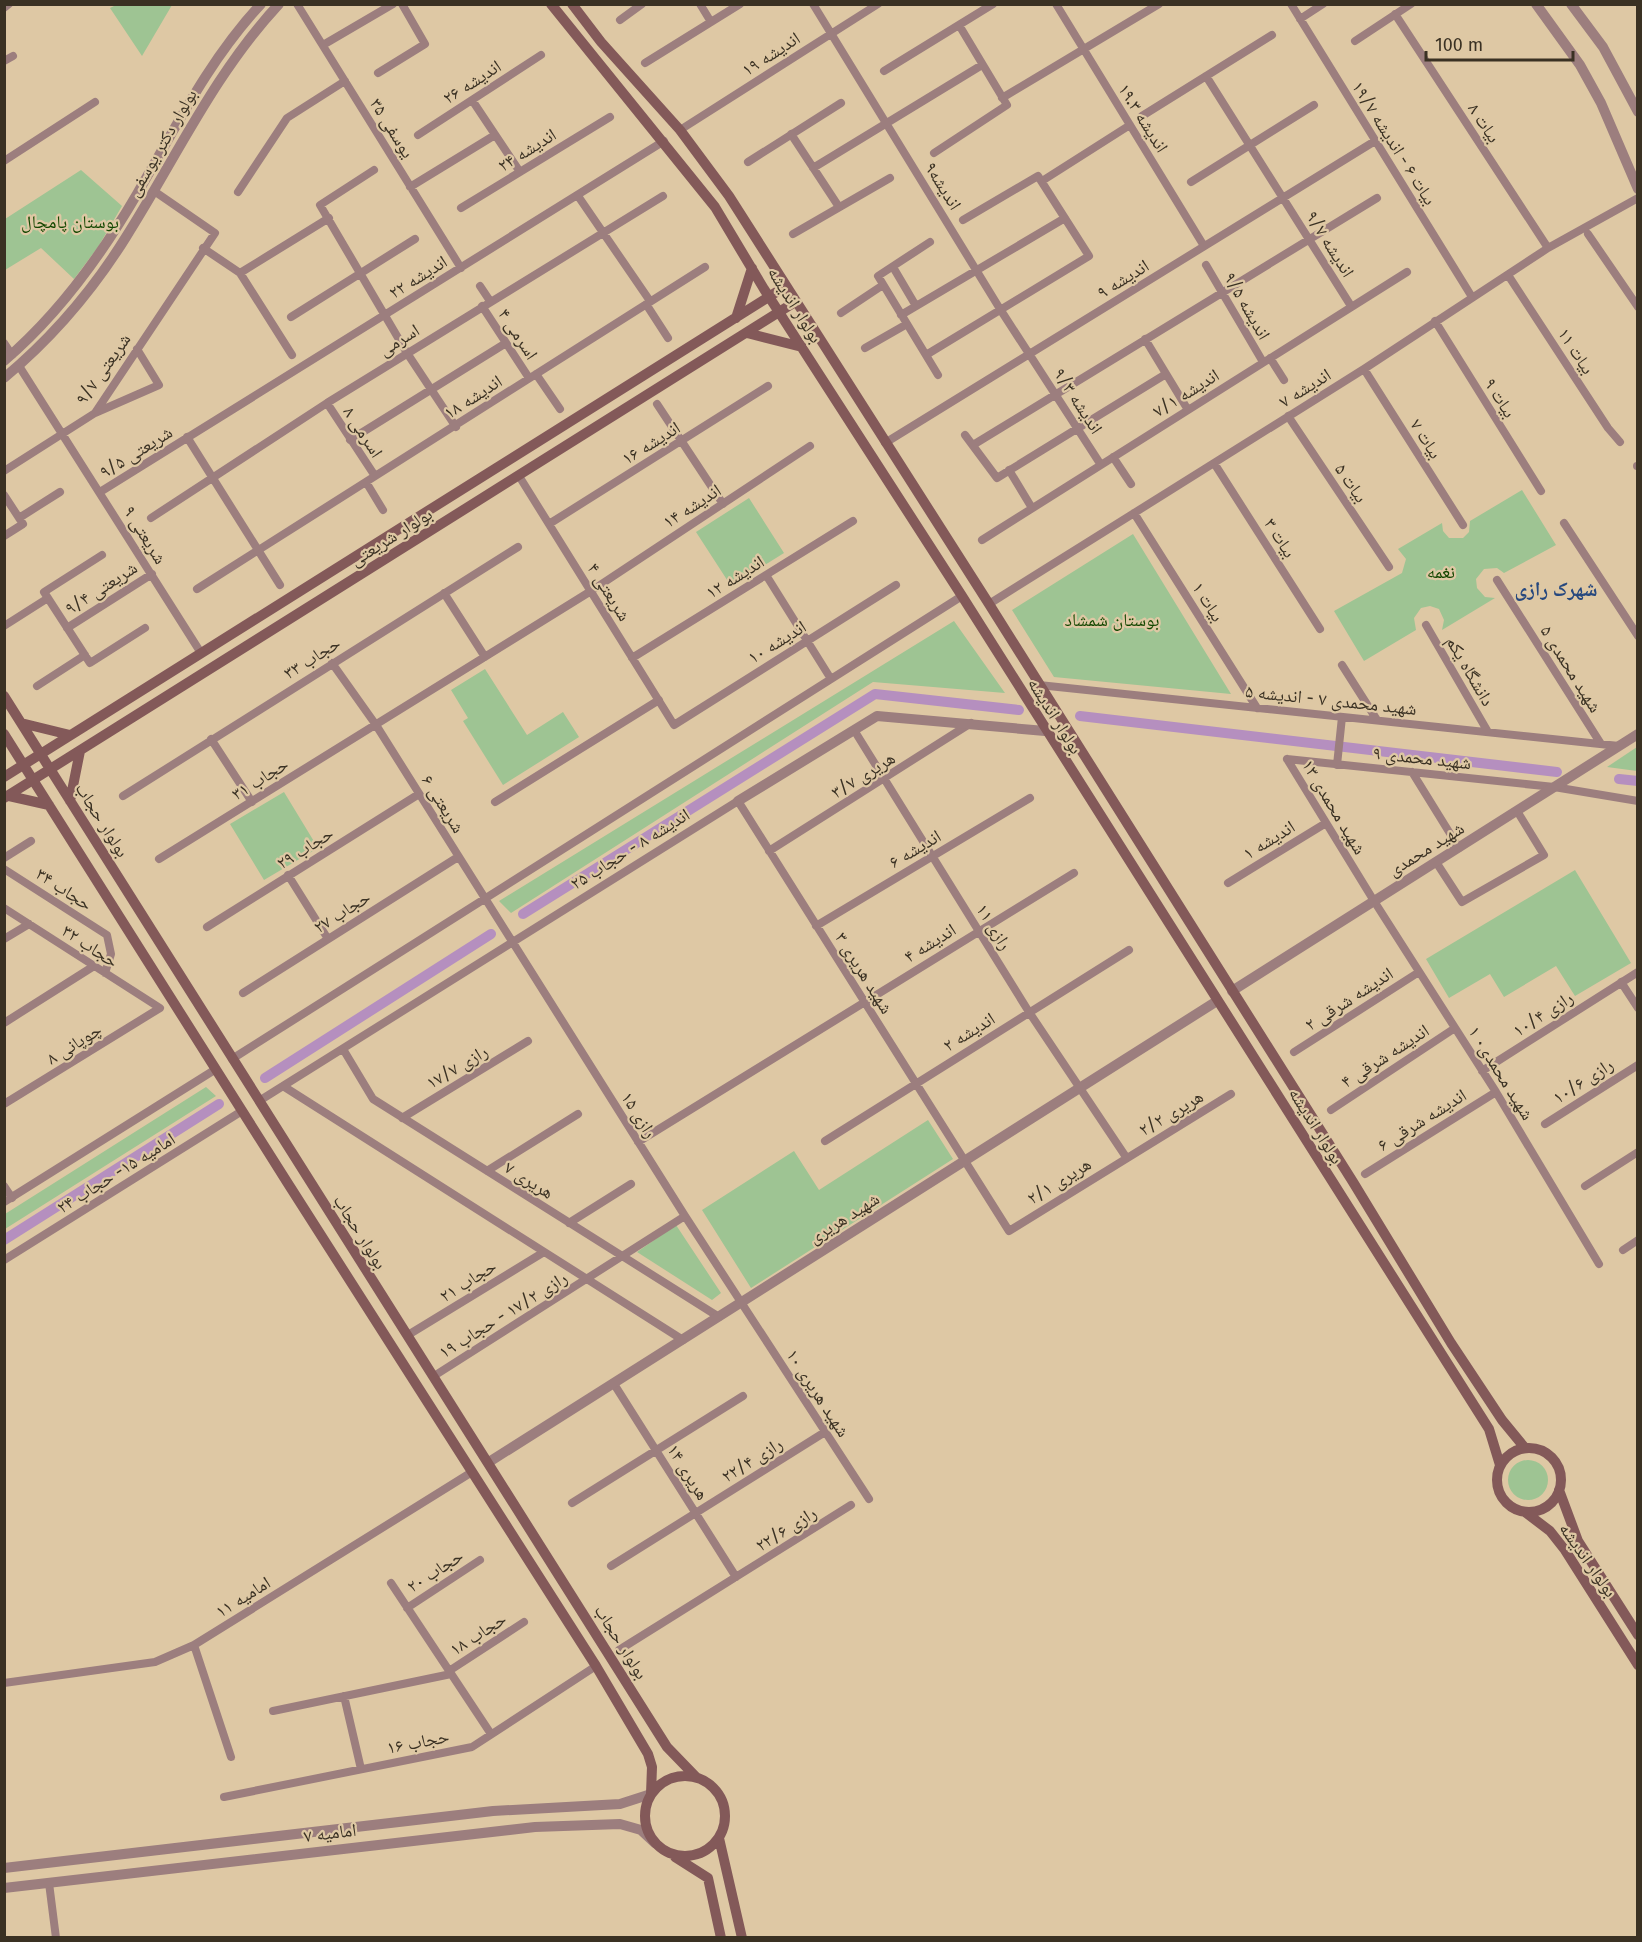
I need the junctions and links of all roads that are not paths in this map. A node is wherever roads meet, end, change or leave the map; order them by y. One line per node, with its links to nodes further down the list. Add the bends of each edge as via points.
1 (9, 4): 22 (street)
2 (261, 4): 135 (street, بولوار دکتر یوسفی, via 217,58 188,102 92,265 54,312)
3 (279, 4): 70 (street, بولوار دکتر یوسفی, via 228,66)
4 (297, 4): 31 (street, یوسفی ۳۵)
5 (393, 4): 31 (street)
6 (402, 4): 39 (street, via 425,44)
7 (551, 4): 56 (main road, بولوار اندیشه)
8 (572, 4): 52 (main road, بولوار اندیشه)
9 (642, 4): 25 (street)
10 (699, 4): 26 (street)
11 (740, 4): 26 (street)
12 (813, 4): 28 (street, اندیشه۹)
13 (878, 4): 28 (street, اندیشه ۱۹)
14 (993, 4): 27 (street)
15 (1056, 4): 32 (street, اندیشه ۱۹.۳)
16 (1159, 4): 32 (street)
17 (1291, 4): 24 (street, بیات ۶ - اندیشه ۱۹/۷)
18 (1323, 4): 24 (street)
19 (1411, 4): 23 (street)
20 (1536, 4): 69 (street, via 1580,65 1601,103)
21 (1571, 4): 47 (street, via 1603,47)
22 (4, 8)
23 (1395, 15): 30 (street); 90 (street, بیات ۸)
24 (1300, 19): 57 (street, بیات ۶ - اندیشه ۱۹/۷)
25 (620, 20)
26 (711, 22): 36 (street)
27 (959, 26): 37 (street); 38 (street)
28 (831, 34): 50 (street, اندیشه۹); 52 (street, اندیشه ۱۹)
29 (1272, 35): 40 (street)
30 (1355, 41)
31 (322, 45): 41 (street, یوسفی ۳۵)
32 (1083, 50): 42 (street); 51 (street, اندیشه ۱۹.۳)
33 (541, 55): 43 (street, اندیشه ۲۶)
34 (13, 56): 35 (street)
35 (4, 61)
36 (645, 63)
37 (982, 65): 42 (street); 50 (street)
38 (884, 71)
39 (378, 73)
40 (1206, 76): 48 (street); 58 (street, اندیشه ۹/۷)
41 (345, 81): 68 (street, یوسفی ۳۵); 71 (street, via 287,118)
42 (1002, 98): 59 (street, via 1007,105)
43 (472, 100): 54 (street, اندیشه ۲۶); 55 (street)
44 (95, 102): 60 (street)
45 (841, 102): 53 (street)
46 (1314, 105): 58 (street)
47 (1638, 112)
48 (1142, 116)
49 (610, 117): 64 (street, اندیشه ۲۴)
50 (887, 124): 62 (street); 96 (street, اندیشه۹)
51 (1130, 125): 66 (street); 88 (street, اندیشه ۱۹.۳)
52 (680, 130): 103 (main road, بولوار اندیشه, via 729,196)
53 (791, 134): 61 (street); 62 (street)
54 (418, 135)
55 (495, 135): 64 (street); 68 (street)
56 (664, 141): 72 (street, اندیشه ۲۲); 95 (main road, بولوار اندیشه, via 715,207)
57 (1376, 141): 74 (street, اندیشه ۹); 106 (street, بیات ۶ - اندیشه ۱۹/۷)
58 (1250, 145): 67 (street); 74 (street, اندیشه ۹/۷)
59 (934, 153)
60 (4, 161)
61 (748, 162)
62 (813, 168): 77 (street)
63 (374, 170): 79 (street, via 320,205)
64 (520, 172): 78 (street, اندیشه ۲۴)
65 (890, 178): 77 (street)
66 (1042, 181): 80 (street); 81 (street, via 1038,176)
67 (1191, 182)
68 (411, 187): 94 (street, یوسفی ۳۵)
69 (1638, 189)
70 (154, 191): 89 (street, شریعتی ۹/۷, via 215,232); 137 (street, بولوار دکتر یوسفی, via 103,273 64,321)
71 (238, 192)
72 (578, 196): 82 (street); 94 (street, اندیشه ۲۲)
73 (663, 196): 82 (street, اسرمی)
74 (1283, 198): 86 (street, اندیشه ۹/۷); 88 (street, اندیشه ۹)
75 (1377, 198): 86 (street)
76 (1638, 198): 90 (street, اندیشه ۷)
77 (839, 207): 83 (street)
78 (461, 208)
79 (329, 218): 98 (street); 99 (street)
80 (1065, 218): 96 (street); 114 (street, via 1089,256)
81 (963, 220)
82 (604, 232): 107 (street, اسرمی); 109 (street)
83 (793, 234)
84 (1588, 234): 113 (street)
85 (415, 239): 99 (street)
86 (1309, 239): 104 (street); 112 (street, اندیشه ۹/۷)
87 (930, 242): 93 (street)
88 (1204, 246): 132 (street, اندیشه ۹)
89 (203, 248): 98 (street); 130 (street, شریعتی ۹/۷)
90 (1548, 248): 100 (street, اندیشه ۷)
91 (1206, 265): 104 (street, اندیشه ۹/۵)
92 (705, 267): 109 (street, اندیشه ۱۸)
93 (892, 267): 101 (street, via 878,276); 111 (street)
94 (461, 268): 118 (street, اندیشه ۲۲)
95 (752, 268): 105 (main road, بولوار اندیشه); 120 (main road)
96 (977, 270): 111 (street); 114 (street, اندیشه۹)
97 (1407, 272): 112 (street, اندیشه ۷/۱)
98 (240, 273): 133 (street)
99 (359, 273): 118 (street); 119 (street)
100 (1508, 275): 106 (street, اندیشه ۷); 160 (street, بیات ۱۱)
101 (883, 285): 116 (street); 117 (street)
102 (480, 286): 107 (street)
103 (786, 286): 105 (main road, بولوار شریعتی); 108 (main road, بولوار اندیشه)
104 (1222, 293): 125 (street); 136 (street, اندیشه ۹/۵)
105 (769, 297): 115 (main road, بولوار اندیشه); 120 (main road, بولوار شریعتی)
106 (1472, 297): 121 (street, اندیشه ۷)
107 (490, 301): 110 (street, اسرمی)
108 (795, 302): 115 (main road, بولوار شریعتی); 161 (main road, بولوار اندیشه)
109 (648, 303): 124 (street); 141 (street, اندیشه ۱۸)
110 (482, 306): 127 (street, اسرمی ۴); 131 (street, اسرمی)
111 (916, 306): 117 (street)
112 (1351, 306): 136 (street, اندیشه ۷/۱)
113 (1638, 308)
114 (1000, 309): 132 (street, اندیشه۹); 134 (street)
115 (779, 313): 123 (main road, بولوار شریعتی); 128 (main road, بولوار اندیشه)
116 (841, 313)
117 (901, 315): 122 (street)
118 (384, 316): 131 (street); 157 (street, اندیشه ۲۲)
119 (291, 317)
120 (736, 318): 212 (main road, بولوار شریعتی)
121 (1435, 321): 138 (street, اندیشه ۷); 174 (street, بیات ۹)
122 (907, 324): 129 (street); 134 (street)
123 (747, 333): 128 (main road); 169 (main road, بولوار شریعتی)
124 (668, 338)
125 (1145, 339): 139 (street); 146 (street)
126 (4, 343): 135 (street)
127 (506, 343): 141 (street, اسرمی ۴); 145 (street)
128 (801, 347): 202 (main road, بولوار اندیشه)
129 (865, 348)
130 (136, 350): 151 (street, شریعتی ۹/۷); 151 (street, via 159,385)
131 (407, 353): 145 (street); 147 (street, اسرمی)
132 (1029, 354): 146 (street, اندیشه ۹/۳); 161 (street, اندیشه ۹)
133 (292, 356)
134 (926, 356): 140 (street)
135 (8, 358): 137 (street)
136 (1266, 360): 143 (street, اندیشه ۹/۵); 150 (street, اندیشه ۷/۱)
137 (19, 366): 142 (street, بولوار دکتر یوسفی); 155 (street, شریعتی ۹)
138 (1364, 369): 152 (street, اندیشه ۷); 187 (street, بیات ۷)
139 (1166, 374): 150 (street); 154 (street)
140 (938, 375)
141 (532, 376): 149 (street, اسرمی ۴); 153 (street, اندیشه ۱۸)
142 (4, 378)
143 (1284, 380)
144 (768, 386): 159 (street, اندیشه ۱۶)
145 (431, 389): 153 (street); 158 (street)
146 (1055, 393): 154 (street, اندیشه ۹/۳); 162 (street)
147 (327, 403): 158 (street, اسرمی ۸); 171 (street, اسرمی)
148 (657, 404): 159 (street)
149 (560, 409)
150 (1188, 410): 164 (street, اندیشه ۷/۱)
151 (95, 413): 155 (street, شریعتی ۹/۷)
152 (1288, 416): 165 (street, اندیشه ۷); 193 (street, بیات ۵)
153 (456, 426): 170 (street, اندیشه ۱۸)
154 (1077, 427): 166 (street, اندیشه ۹/۳); 167 (street)
155 (63, 434): 168 (street, شریعتی ۹/۷); 176 (street, شریعتی ۹)
156 (965, 435): 162 (street)
157 (187, 437): 171 (street); 176 (street, شریعتی ۹/۵)
158 (350, 440): 170 (street, اسرمی ۸)
159 (681, 441): 178 (street); 186 (street, اندیشه ۱۶)
160 (1620, 442)
161 (885, 443): 204 (main road, بولوار اندیشه)
162 (973, 445): 167 (street, via 997,478)
163 (810, 446): 178 (street, اندیشه ۱۴)
164 (1113, 457): 166 (street, اندیشه ۷/۱); 173 (street)
165 (1214, 463): 181 (street, اندیشه ۷); 209 (street, بیات ۳)
166 (1101, 465): 179 (street, اندیشه ۷/۱)
167 (1009, 470): 179 (street)
168 (4, 471)
169 (519, 476): 186 (street, شریعتی ۴); 239 (main road, بولوار شریعتی)
170 (375, 477): 172 (street, اندیشه ۱۸)
171 (213, 479): 182 (street, اسرمی); 191 (street)
172 (366, 482): 180 (street); 191 (street, اندیشه ۱۸)
173 (1131, 484)
174 (1541, 491)
175 (60, 492): 183 (street)
176 (100, 492): 194 (street, شریعتی ۹)
177 (4, 495): 183 (street)
178 (723, 504): 200 (street, اندیشه ۱۴)
179 (1032, 508): 189 (street, اندیشه ۷/۱)
180 (383, 510)
181 (1134, 513): 204 (street, اندیشه ۷); 223 (street, بیات ۱)
182 (151, 518)
183 (21, 521): 188 (street)
184 (853, 521): 195 (street, اندیشه ۱۲)
185 (1564, 523): 210 (street)
186 (549, 524): 200 (street, شریعتی ۴)
187 (1462, 525)
188 (4, 536)
189 (982, 540)
190 (518, 547): 201 (street, حجاب ۳۳)
191 (258, 551): 197 (street); 199 (street, اندیشه ۱۸)
192 (102, 555): 203 (street, via 44,592)
193 (1389, 567)
194 (152, 574): 207 (street, شریعتی ۹/۴); 212 (street, شریعتی ۹)
195 (766, 575): 211 (street); 215 (street, اندیشه ۱۲)
196 (1497, 580): 237 (street, شهید محمدی ۵)
197 (280, 585)
198 (896, 585): 211 (street, اندیشه ۱۰)
199 (197, 589)
200 (591, 591): 214 (street, اندیشه ۱۴); 215 (street, شریعتی ۴)
201 (444, 593): 214 (street); 216 (street, حجاب ۳۳)
202 (962, 596): 218 (street, اندیشه ۸ - حجاب ۲۵); 231 (main road, بولوار اندیشه)
203 (48, 598): 206 (street); 207 (street)
204 (990, 604): 219 (main road, بولوار اندیشه)
205 (1426, 625): 232 (street, دانشگاه یکم)
206 (4, 626)
207 (67, 628): 213 (street)
208 (145, 628): 213 (street, via 90,663)
209 (1320, 629)
210 (1638, 636)
211 (807, 641): 218 (street); 229 (street, اندیشه ۱۰)
212 (201, 653): 235 (main road, بولوار شریعتی)
213 (85, 655): 220 (street)
214 (485, 657): 228 (street, حجاب ۳۱)
215 (632, 658): 222 (street, شریعتی ۴)
216 (332, 663): 228 (street, شریعتی ۶); 236 (street, حجاب ۳۳)
217 (1342, 665): 225 (street)
218 (831, 679): 274 (street, اندیشه ۸ - حجاب ۲۵)
219 (1040, 685): 223 (street, شهید محمدی ۷ - اندیشه ۵); 290 (main road, بولوار اندیشه)
220 (37, 686)
221 (4, 696): 226 (main road, بولوار حجاب)
222 (659, 700): 229 (street, شریعتی ۴); 258 (street)
223 (1257, 708): 224 (street, شهید محمدی ۷ - اندیشه ۵)
224 (1342, 717): 225 (street, شهید محمدی ۷ - اندیشه ۵); 243 (street)
225 (1377, 720): 232 (street, شهید محمدی ۷ - اندیشه ۵)
226 (21, 723): 235 (main road); 240 (main road, بولوار حجاب)
227 (972, 723): 230 (street, اندیشه ۸ - حجاب ۲۵, via 877,716); 231 (street, اندیشه ۸ - حجاب ۲۵); 248 (street, هریری ۳/۷)
228 (376, 725): 250 (street, شریعتی ۶); 257 (street, حجاب ۳۱)
229 (674, 725)
230 (854, 730): 248 (street, رازی ۱۱); 255 (street, اندیشه ۸ - حجاب ۲۵)
231 (1045, 731): 293 (main road, بولوار اندیشه)
232 (1488, 732): 237 (street, شهید محمدی ۷ - اندیشه ۵)
233 (4, 734): 242 (main road, بولوار حجاب)
234 (1638, 734): 238 (street, شهید محمدی)
235 (70, 735): 240 (main road, بولوار شریعتی)
236 (211, 739): 251 (street, حجاب ۳۳); 257 (street)
237 (1601, 744): 238 (street, شهید محمدی ۷ - اندیشه ۵)
238 (1619, 746): 249 (street, شهید محمدی)
239 (80, 751): 244 (main road, بولوار شریعتی); 254 (main road)
240 (41, 754): 242 (main road, بولوار شریعتی); 244 (main road, بولوار حجاب)
241 (1287, 759): 243 (street, شهید محمدی ۹); 261 (street, شهید محمدی ۱۳)
242 (24, 765): 246 (main road, بولوار شریعتی); 247 (main road, بولوار حجاب)
243 (1337, 765): 245 (street, شهید محمدی ۹)
244 (51, 770): 247 (main road, بولوار شریعتی); 254 (main road, بولوار حجاب)
245 (1412, 772): 249 (street, شهید محمدی ۹); 263 (street)
246 (4, 777)
247 (34, 780): 252 (main road, بولوار شریعتی); 259 (main road, بولوار حجاب)
248 (884, 781): 264 (street, هریری ۳/۷); 266 (street, رازی ۱۱)
249 (1554, 788): 256 (street, شهید محمدی ۹); 260 (street, شهید محمدی)
250 (419, 794): 265 (street, شریعتی ۶); 272 (street, حجاب ۲۹)
251 (123, 796)
252 (7, 797): 259 (main road)
253 (1029, 798): 266 (street, اندیشه ۶)
254 (70, 801): 302 (main road, بولوار حجاب)
255 (738, 801): 264 (street, شهید هریری ۳); 283 (street, اندیشه ۸ - حجاب ۲۵)
256 (1638, 801)
257 (252, 802): 268 (street, حجاب ۳۱)
258 (495, 802)
259 (49, 805): 304 (main road, بولوار حجاب)
260 (1517, 811): 263 (street, شهید محمدی); 269 (street, via 1544,855 1462,902)
261 (1326, 823): 273 (street, اندیشه ۱); 275 (street, شهید محمدی ۱۳)
262 (31, 841): 267 (street)
263 (1459, 848): 269 (street, شهید محمدی)
264 (769, 851): 278 (street, شهید هریری ۳)
265 (458, 857): 274 (street, شریعتی ۶); 282 (street, حجاب ۲۷)
266 (932, 857): 278 (street, اندیشه ۶); 280 (street, رازی ۱۱)
267 (4, 858)
268 (159, 859)
269 (1436, 862): 275 (street, شهید محمدی)
270 (4, 869): 288 (street, حجاب ۳۴, via 107,935 111,954)
271 (1074, 873): 280 (street, اندیشه ۴)
272 (288, 875): 279 (street, حجاب ۲۹); 282 (street)
273 (1228, 883)
274 (484, 899): 283 (street, شریعتی ۶); 302 (street, اندیشه ۸ - حجاب ۲۵)
275 (1374, 902): 286 (street, شهید محمدی۰ ۱); 290 (street, شهید محمدی)
276 (4, 908): 277 (street, حجاب ۳۲)
277 (29, 924): 281 (street); 285 (street, حجاب ۳۲)
278 (816, 926): 292 (street, شهید هریری ۳)
279 (207, 927)
280 (978, 931): 292 (street, اندیشه ۴); 296 (street, رازی ۱۱)
281 (4, 939)
282 (328, 939): 291 (street, حجاب ۲۷)
283 (513, 942): 300 (street, اندیشه ۸ - حجاب ۲۵); 319 (street, رازی ۱۵)
284 (1129, 950): 296 (street, اندیشه ۲)
285 (94, 966): 288 (street, حجاب ۳۲); 297 (street)
286 (1419, 972): 298 (street, شهید محمدی۰ ۱); 301 (street, اندیشه شرقی ۲)
287 (1638, 972): 289 (street, رازی ۱۰/۴)
288 (105, 973): 294 (street, حجاب ۳۲)
289 (1621, 982): 295 (street); 305 (street, رازی ۱۰/۴)
290 (1232, 991): 293 (main road); 349 (main road, بولوار اندیشه, via 1451,1343)
291 (243, 993)
292 (864, 1001): 306 (street, شهید هریری ۳); 319 (street, اندیشه ۴)
293 (1217, 1001): 308 (street, شهید هریری); 352 (main road, بولوار اندیشه, via 1489,1430)
294 (160, 1008): 312 (street, چوپانی ۸)
295 (1638, 1008)
296 (1029, 1012): 306 (street, اندیشه ۲); 308 (street, رازی ۱۱)
297 (4, 1023)
298 (1455, 1028): 305 (street, شهید محمدی۰ ۱); 313 (street, اندیشه شرقی ۴)
299 (528, 1041): 316 (street, رازی ۱۷/۷)
300 (343, 1049): 307 (street, اندیشه ۸ - حجاب ۲۵); 316 (street, هریری ۷, via 373,1099)
301 (1294, 1052)
302 (232, 1059): 311 (main road, بولوار حجاب)
303 (1638, 1065): 317 (street, رازی ۱۰/۶)
304 (216, 1069): 314 (main road, بولوار حجاب); 328 (street, امامیه ۱۵- حجاب ۲۴)
305 (1482, 1071): 309 (street, شهید محمدی۰ ۱)
306 (916, 1083): 318 (street, اندیشه ۲); 322 (street, شهید هریری ۳)
307 (283, 1086): 311 (street, اندیشه ۸ - حجاب ۲۵); 334 (street)
308 (1081, 1087): 321 (street, رازی ۱۱); 322 (street, شهید هریری)
309 (1496, 1092): 324 (street, اندیشه شرقی ۶); 338 (street, شهید محمدی۰ ۱)
310 (1231, 1094): 321 (street, هریری ۲/۲)
311 (259, 1101): 337 (main road, بولوار حجاب)
312 (4, 1104)
313 (1331, 1110)
314 (242, 1112): 336 (street, امامیه ۱۵- حجاب ۲۴); 339 (main road, بولوار حجاب)
315 (578, 1114): 323 (street)
316 (402, 1118): 323 (street, هریری ۷)
317 (1545, 1124)
318 (825, 1141)
319 (638, 1142): 329 (street, رازی ۱۵)
320 (1638, 1152): 327 (street)
321 (1126, 1156): 331 (street, هریری ۲/۱)
322 (965, 1161): 331 (street, شهید هریری ۳); 341 (street, شهید هریری)
323 (487, 1171): 330 (street, هریری ۷)
324 (1365, 1174)
325 (631, 1184): 330 (street)
326 (4, 1186): 328 (street)
327 (1585, 1186)
328 (8, 1200)
329 (685, 1216): 335 (street, رازی ۱۷/۲ - حجاب ۱۹); 341 (street, رازی ۱۵)
330 (569, 1223): 335 (street, هریری ۷)
331 (1009, 1231)
332 (1638, 1240): 333 (street)
333 (1623, 1250)
334 (544, 1252): 340 (street); 343 (street, حجاب ۲۱)
335 (622, 1256): 340 (street, رازی ۱۷/۲ - حجاب ۱۹); 342 (street, هریری ۷)
336 (4, 1260)
337 (358, 1261): 339 (main road); 343 (main road, بولوار حجاب)
338 (1599, 1264)
339 (343, 1270): 353 (main road, بولوار حجاب)
340 (588, 1280): 344 (street); 345 (street, رازی ۱۷/۲ - حجاب ۱۹)
341 (741, 1303): 342 (street, شهید هریری); 348 (street, شهید هریری ۱۰)
342 (719, 1317): 344 (street, شهید هریری)
343 (408, 1335): 345 (main road, بولوار حجاب)
344 (683, 1340): 346 (street, شهید هریری)
345 (434, 1376): 351 (main road, بولوار حجاب)
346 (614, 1384): 350 (street, هریری ۱۴); 351 (street, شهید هریری)
347 (743, 1396): 350 (street)
348 (825, 1432): 355 (street, شهید هریری ۱۰); 359 (street, رازی ۲۲/۴)
349 (1525, 1448): 352 (main road, via 1506,1456); 354 (main road, via 1545,1452 1553,1459 1561,1479)
350 (656, 1450): 356 (street); 359 (street, هریری ۱۴)
351 (489, 1462): 378 (main road, بولوار حجاب, via 666,1747)
352 (1500, 1465): 358 (main road, via 1500,1495 1515,1509)
353 (472, 1472): 367 (street, امامیه ۱۱); 370 (main road, بولوار حجاب)
354 (1559, 1490): 358 (main road, via 1546,1507); 366 (main road, بولوار اندیشه, via 1578,1541)
355 (869, 1499)
356 (572, 1503)
357 (851, 1505): 362 (street, رازی ۲۲/۶)
358 (1525, 1512): 369 (main road, بولوار اندیشه, via 1550,1531 1565,1550)
359 (696, 1513): 361 (street, رازی ۲۲/۴); 362 (street, هریری ۱۴)
360 (480, 1560): 364 (street, حجاب ۲۰)
361 (611, 1566)
362 (736, 1577): 368 (street, رازی ۲۲/۶)
363 (391, 1583): 364 (street)
364 (407, 1608): 371 (street)
365 (524, 1622): 371 (street, حجاب ۱۸)
366 (1638, 1635)
367 (194, 1644): 372 (street, امامیه ۱۱, via 155,1662); 376 (street)
368 (619, 1650)
369 (1638, 1665)
370 (597, 1666): 375 (street, حجاب ۱۶); 379 (main road, بولوار حجاب, via 648,1754 652,1767)
371 (450, 1672): 373 (street); 375 (street)
372 (4, 1683)
373 (344, 1696): 374 (street); 377 (street)
374 (273, 1711)
375 (490, 1734): 377 (street, حجاب ۱۶, via 472,1747)
376 (231, 1757)
377 (361, 1769): 380 (street, حجاب ۱۶)
378 (697, 1778): 379 (main road, via 666,1780); 381 (main road, via 715,1789 724,1808 724,1828)
379 (651, 1794): 382 (main road, via 644,1814); 383 (street, امامیه ۷, via 620,1804 493,1811)
380 (224, 1797)
381 (719, 1838): 384 (main road, via 694,1856); 391 (main road)
382 (655, 1844): 384 (main road); 386 (street, امامیه ۷, via 641,1830 620,1824 565,1826)
383 (135, 1852): 385 (street, امامیه ۷); 386 (street)
384 (673, 1855): 390 (main road, via 708,1878)
385 (4, 1868)
386 (137, 1872): 387 (street, امامیه ۷)
387 (49, 1883): 388 (street, امامیه ۷); 389 (street)
388 (4, 1888)
389 (56, 1938)
390 (721, 1938)
391 (742, 1938)

